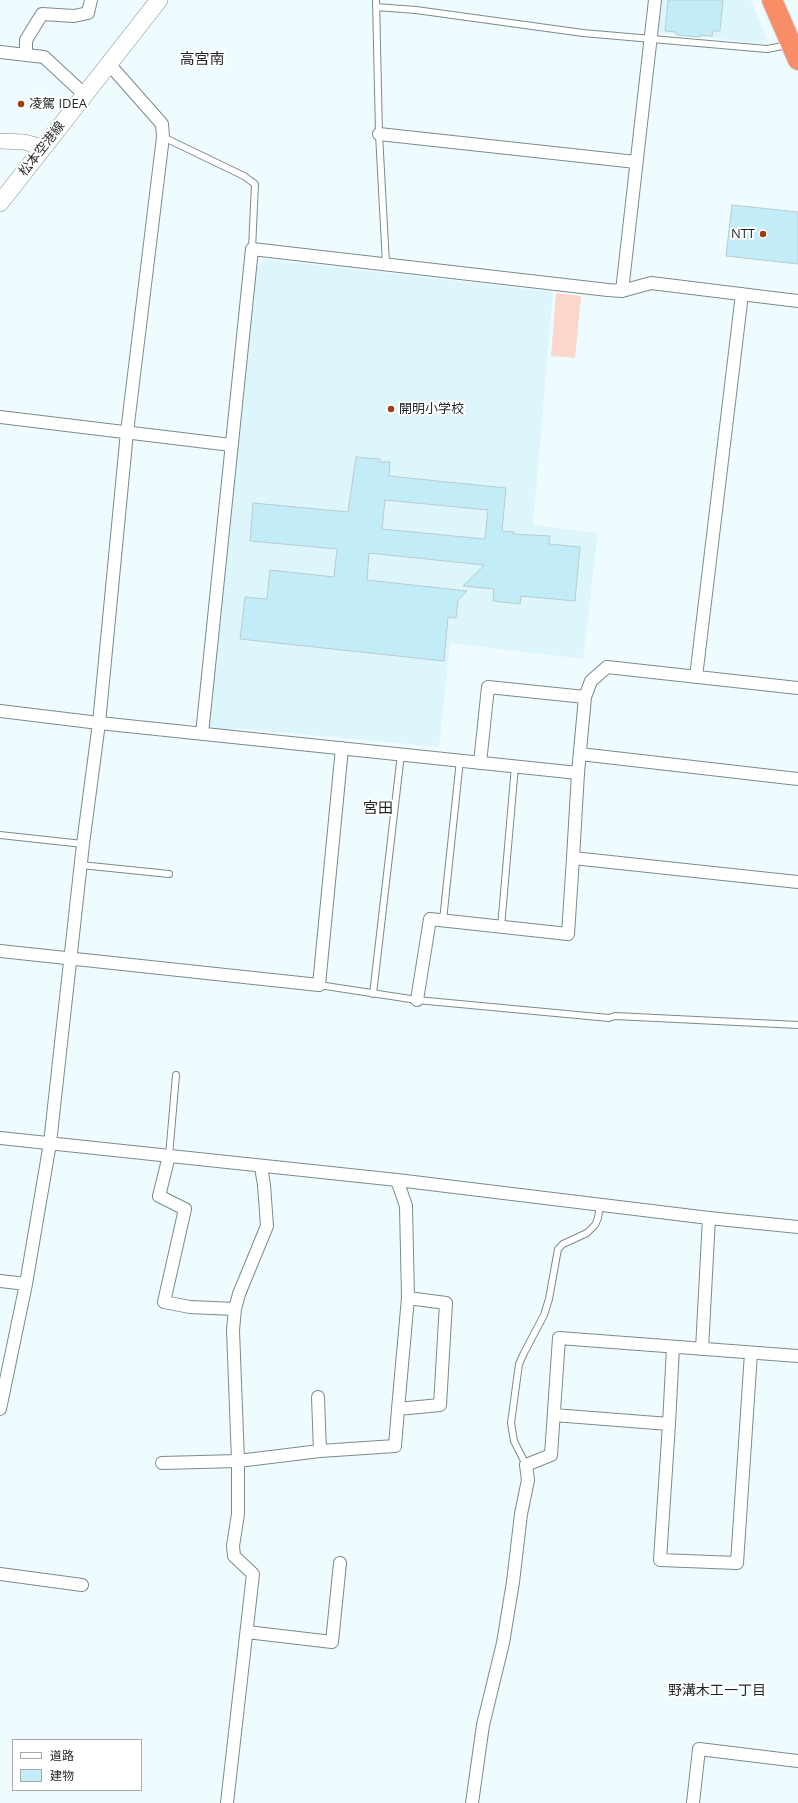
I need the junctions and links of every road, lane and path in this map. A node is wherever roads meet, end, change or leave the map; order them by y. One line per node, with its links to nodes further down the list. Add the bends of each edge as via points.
1 (91, 0): 9 (street, via 88,13 74,16 42,14 26,40)
2 (159, 0): 10 (main road, 松本空港線)
3 (655, 0): 6 (street)
4 (772, 0): 8 (highway)
5 (376, 3): 6 (lane, via 583,33); 12 (lane)
6 (650, 39): 8 (lane); 16 (street)
7 (0, 52): 9 (street)
8 (795, 52)
9 (26, 55): 11 (street, via 44,57)
10 (109, 64): 11 (main road, 松本空港線); 13 (street, via 162,124)
11 (85, 95): 15 (main road, 松本空港線)
12 (379, 134): 16 (street); 19 (lane)
13 (162, 137): 18 (lane, via 244,176 255,184); 24 (street)
14 (0, 141): 15 (street, via 24,142)
15 (43, 147): 17 (main road, 松本空港線)
16 (636, 162): 20 (street)
17 (0, 203)
18 (252, 249): 19 (street); 25 (street)
19 (386, 264): 20 (street)
20 (622, 291): 21 (street, via 651,283)
21 (742, 294): 22 (street); 26 (street)
22 (798, 301)
23 (0, 417): 24 (street)
24 (127, 432): 25 (street); 30 (street)
25 (231, 445): 31 (street)
26 (696, 677): 27 (street); 28 (street, via 607,667 591,681)
27 (798, 688)
28 (585, 697): 34 (street); 36 (street, via 488,687)
29 (0, 711): 30 (street)
30 (99, 723): 31 (street); 41 (street)
31 (202, 734): 32 (street)
32 (342, 748): 33 (street); 50 (street)
33 (401, 754): 35 (street); 51 (lane)
34 (580, 754): 38 (street); 39 (street)
35 (460, 760): 36 (street); 46 (lane)
36 (480, 763): 37 (street)
37 (515, 766): 38 (street); 47 (lane)
38 (578, 773): 42 (street)
39 (798, 779)
40 (0, 835): 41 (lane)
41 (83, 844): 43 (street)
42 (573, 858): 45 (street); 47 (street, via 568,934)
43 (81, 865): 44 (lane); 49 (street)
44 (169, 874)
45 (798, 882)
46 (443, 920): 47 (street); 52 (street, via 430,919)
47 (501, 927)
48 (0, 951): 49 (street)
49 (71, 959): 50 (street); 56 (street)
50 (319, 986): 51 (lane)
51 (373, 994): 52 (lane)
52 (417, 1000): 53 (lane, via 609,1018 615,1016)
53 (798, 1025)
54 (176, 1075): 57 (lane)
55 (0, 1138): 56 (street)
56 (50, 1143): 57 (street); 64 (street)
57 (169, 1156): 58 (street); 66 (street, via 159,1196 185,1208 164,1302 190,1307)
58 (261, 1167): 59 (street); 66 (street, via 267,1226)
59 (397, 1180): 60 (street); 65 (street, via 406,1206)
60 (600, 1204): 61 (street); 79 (lane, via 595,1225 587,1233 558,1249 544,1315 520,1364 511,1423 514,1441)
61 (709, 1218): 62 (street); 68 (street)
62 (798, 1227)
63 (0, 1281): 64 (street)
64 (26, 1284): 72 (street)
65 (408, 1298): 73 (street); 73 (street, via 446,1303 440,1405)
66 (235, 1309): 77 (street, via 233,1330)
67 (673, 1347): 68 (street); 74 (street, via 558,1338); 75 (street)
68 (702, 1349): 69 (street)
69 (751, 1353): 70 (street); 75 (street, via 737,1563 660,1560)
70 (798, 1356)
71 (318, 1397): 76 (street)
72 (0, 1409)
73 (398, 1409): 76 (street, via 395,1446)
74 (554, 1415): 75 (street); 79 (street, via 551,1455)
75 (669, 1424)
76 (320, 1451): 77 (street)
77 (238, 1461): 78 (street); 83 (street, via 238,1514 234,1556 254,1574)
78 (162, 1463)
79 (526, 1465): 86 (street, via 528,1480 521,1514 512,1590 503,1643 483,1725)
80 (340, 1563): 83 (street, via 332,1642)
81 (0, 1574): 82 (street)
82 (82, 1585)
83 (247, 1632): 85 (street)
84 (798, 1761): 87 (street, via 699,1749)
85 (227, 1803)
86 (472, 1803)
87 (693, 1803)

